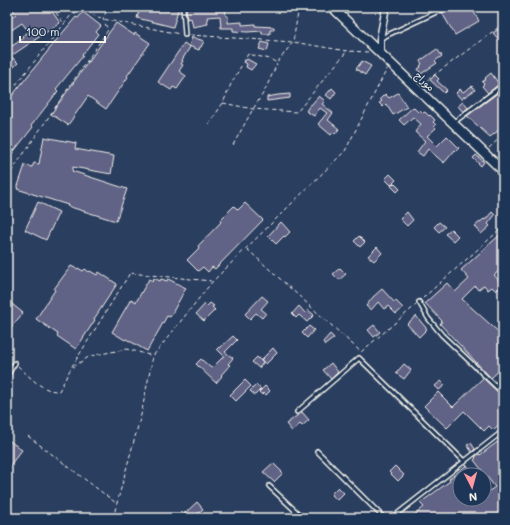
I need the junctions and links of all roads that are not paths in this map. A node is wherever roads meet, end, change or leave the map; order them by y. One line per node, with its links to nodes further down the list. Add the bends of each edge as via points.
1 (183, 7): 5 (lane)
2 (332, 7): 7 (main road, موراج)
3 (386, 7): 6 (street)
4 (446, 7): 6 (lane)
5 (185, 35)
6 (381, 38): 7 (street)
7 (380, 53): 9 (main road, موراج)
8 (503, 84): 9 (lane)
9 (453, 123): 10 (main road, موراج)
10 (503, 170)
11 (419, 302): 14 (lane, via 442,335)
12 (15, 363): 13 (lane)
13 (7, 376)
14 (503, 393)
15 (297, 412): 18 (lane, via 359,358)
16 (503, 431): 18 (lane)
17 (316, 451): 21 (lane)
18 (465, 462): 22 (lane)
19 (269, 486): 20 (lane)
20 (303, 518)
21 (384, 518)
22 (392, 518)

